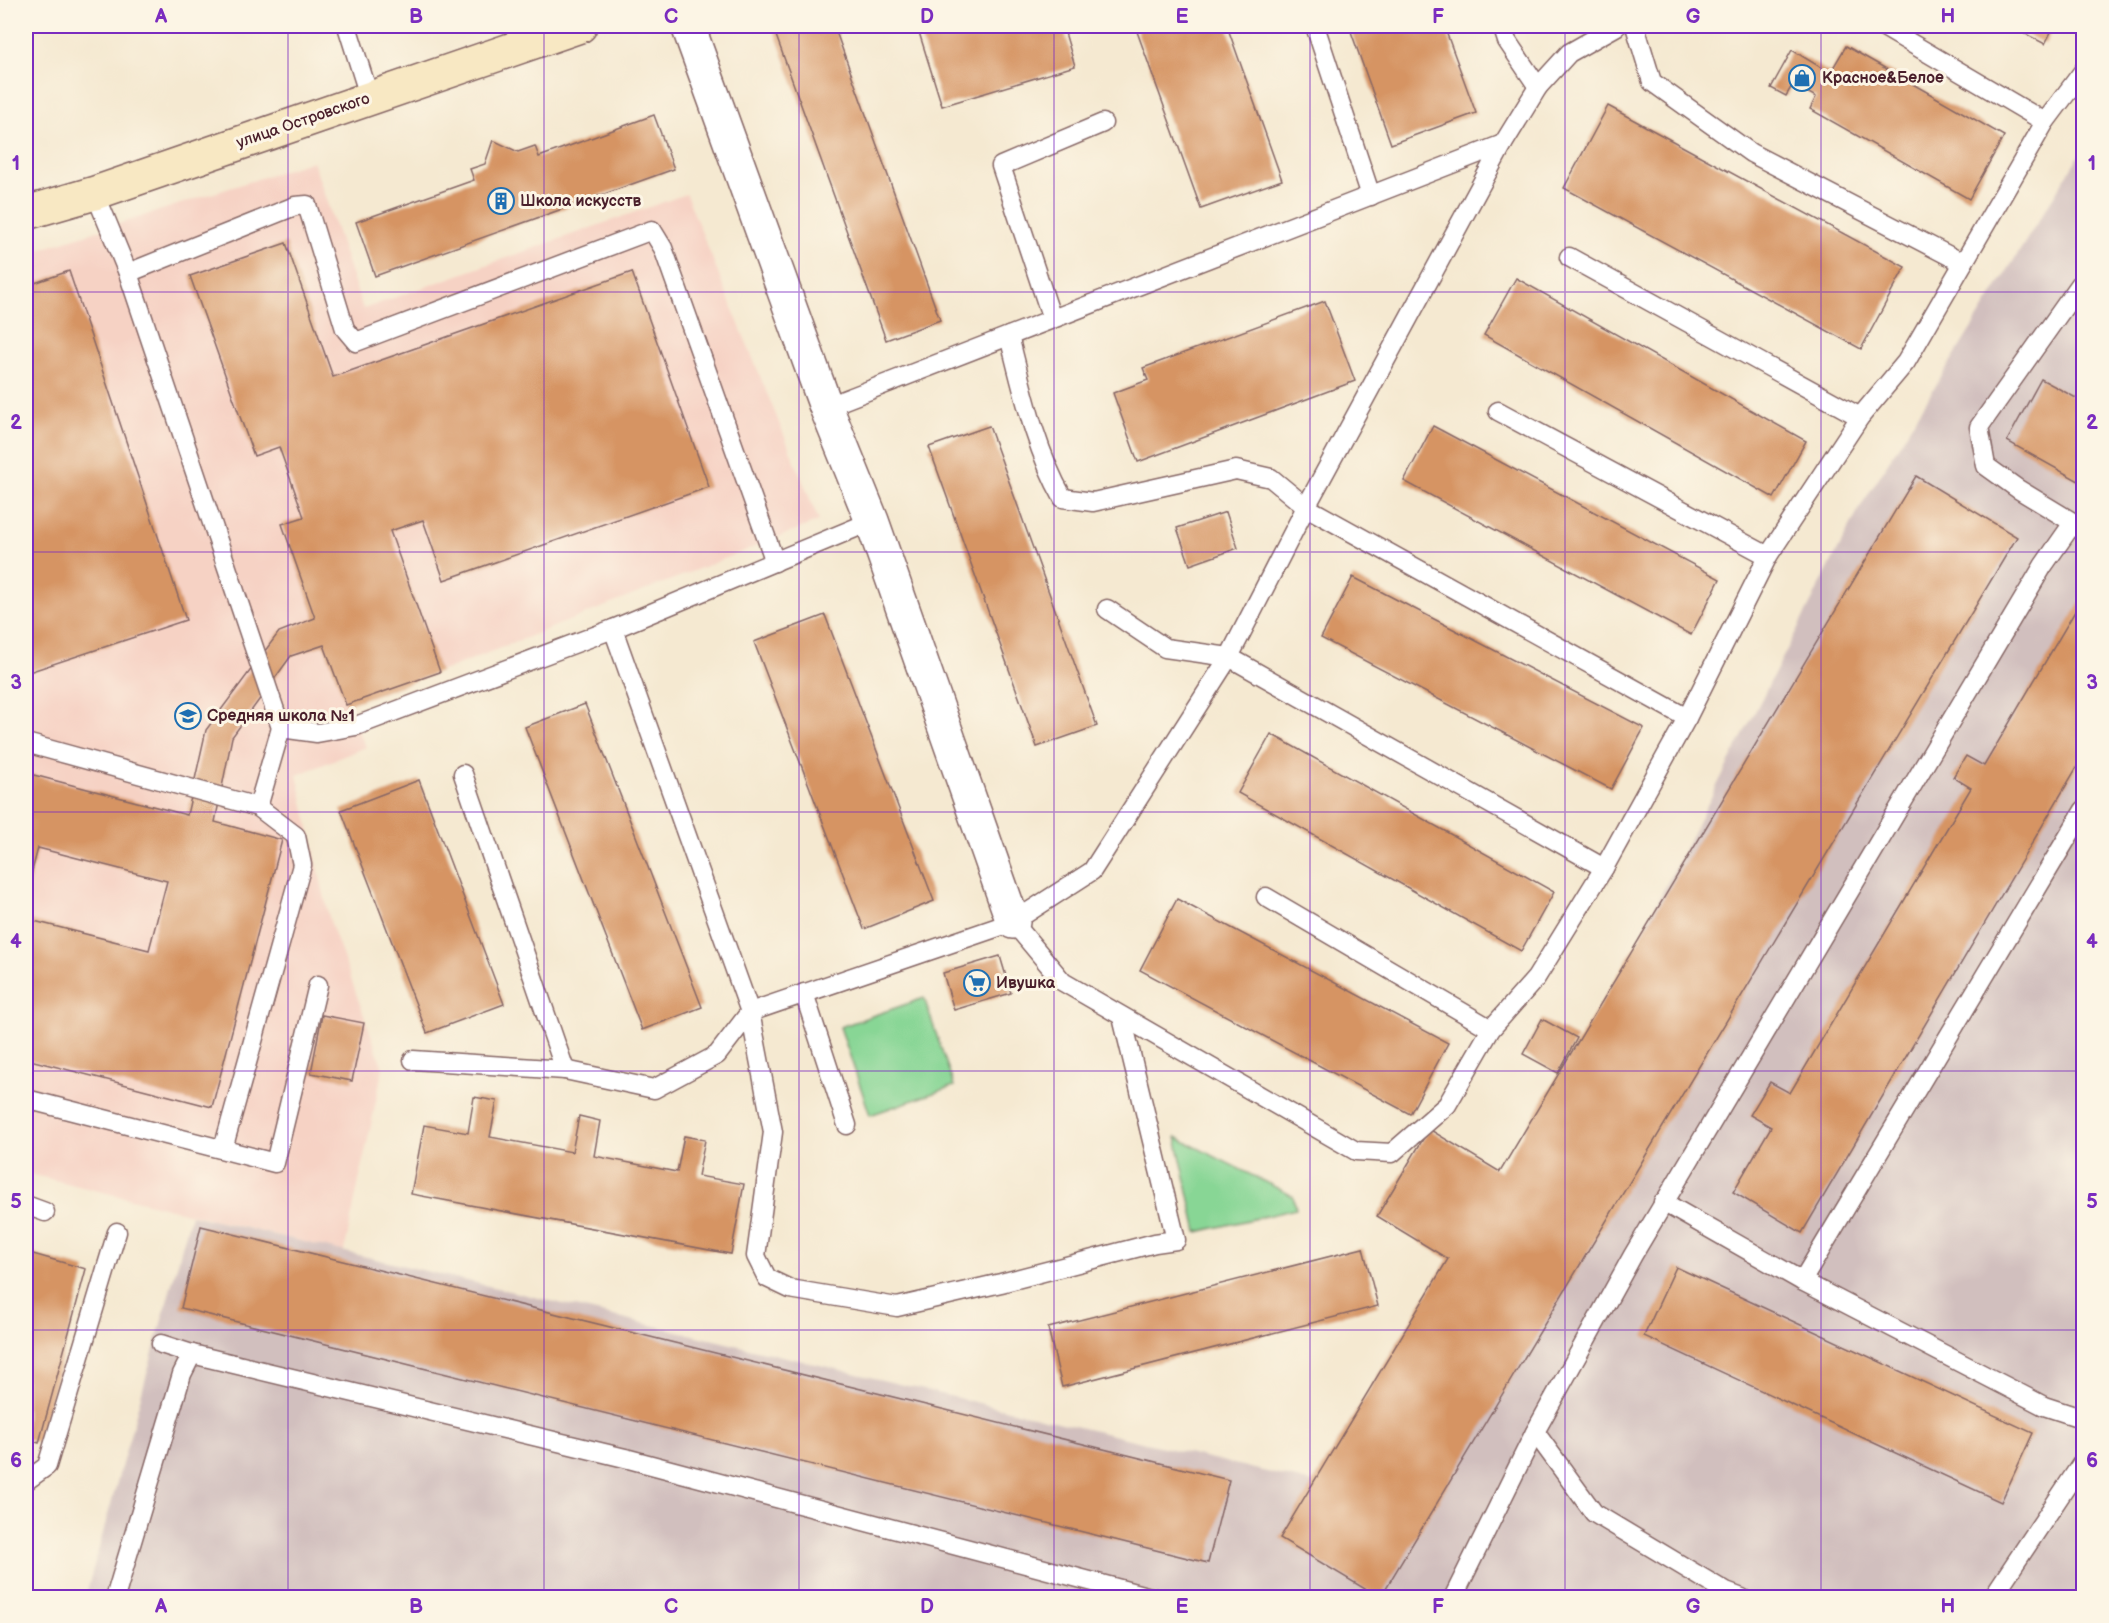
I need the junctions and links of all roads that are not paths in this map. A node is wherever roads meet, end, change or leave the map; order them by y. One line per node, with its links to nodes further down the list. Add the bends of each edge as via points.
1 (348, 26): 11 (lane)
2 (580, 26): 11 (street, улица Островского)
3 (688, 26): 24 (street)
4 (1315, 26): 16 (lane)
5 (1502, 26): 10 (lane)
6 (1617, 26): 10 (lane, via 1569,53)
7 (1635, 26): 19 (lane, via 1652,82 1761,159)
8 (1882, 26): 12 (lane)
9 (2084, 70): 12 (lane)
10 (1538, 87): 14 (lane)
11 (370, 99): 15 (street, улица Островского)
12 (2045, 122): 19 (lane)
13 (1103, 123): 22 (lane, via 1001,166)
14 (1503, 144): 16 (lane); 27 (lane)
15 (94, 193): 17 (street, улица Островского); 20 (lane)
16 (1371, 196): 22 (lane)
17 (26, 213)
18 (1569, 257): 26 (lane)
19 (1963, 263): 26 (lane, via 1906,362)
20 (128, 273): 31 (lane, via 295,206 307,205 345,329 356,342 652,230 663,248); 36 (lane)
21 (2084, 279): 29 (lane, via 1979,427 1986,466)
22 (1052, 320): 23 (lane)
23 (1009, 336): 24 (lane); 27 (lane, via 1050,475 1064,498 1094,502 1236,470 1271,477)
24 (826, 407): 28 (street)
25 (1498, 411): 30 (lane)
26 (1860, 417): 30 (lane)
27 (1306, 507): 34 (lane); 35 (lane)
28 (872, 521): 31 (lane); 43 (street)
29 (2078, 526): 54 (lane, via 2043,566)
30 (1768, 556): 35 (lane)
31 (775, 562): 33 (lane)
32 (1107, 609): 34 (lane, via 1165,648)
33 (613, 629): 36 (lane, via 356,726 317,733); 46 (lane)
34 (1229, 657): 41 (lane); 43 (lane, via 1092,871)
35 (1687, 718): 41 (lane)
36 (281, 728): 39 (lane)
37 (26, 743): 39 (lane)
38 (463, 774): 50 (lane)
39 (258, 807): 53 (lane, via 296,836 302,865)
40 (2084, 810): 58 (lane)
41 (1604, 868): 48 (lane, via 1536,978)
42 (1266, 897): 48 (lane)
43 (1013, 922): 45 (lane); 47 (lane, via 1063,982)
44 (318, 985): 53 (lane, via 275,1163)
45 (804, 993): 46 (lane); 52 (lane)
46 (750, 1012): 47 (lane, via 773,1132 756,1256 767,1278 790,1289 897,1307 1176,1240); 50 (lane, via 717,1055 654,1089)
47 (1122, 1017): 48 (lane, via 1356,1151 1392,1153 1447,1105)
48 (1491, 1029)
49 (413, 1060): 50 (lane)
50 (565, 1070)
51 (26, 1099): 53 (lane)
52 (847, 1125)
53 (223, 1149)
54 (1663, 1202): 58 (lane); 62 (lane)
55 (26, 1205): 56 (lane)
56 (45, 1212)
57 (117, 1232): 64 (lane, via 47,1466)
58 (1802, 1281): 61 (lane, via 2044,1406)
59 (161, 1344): 60 (lane)
60 (192, 1354): 65 (lane, via 182,1374); 66 (lane, via 625,1458)
61 (2084, 1419)
62 (1535, 1432): 67 (lane); 68 (lane, via 1593,1513)
63 (2084, 1460): 69 (lane)
64 (26, 1481)
65 (115, 1598)
66 (1154, 1598)
67 (1453, 1598)
68 (1742, 1598)
69 (1992, 1598)

